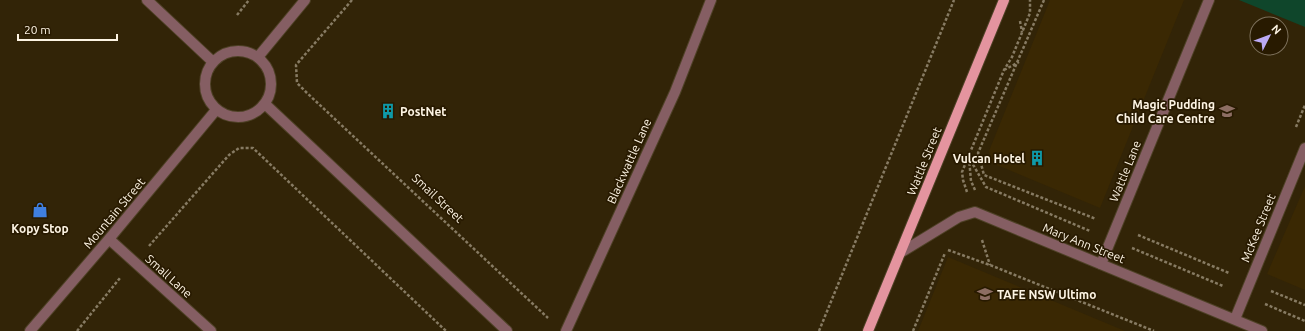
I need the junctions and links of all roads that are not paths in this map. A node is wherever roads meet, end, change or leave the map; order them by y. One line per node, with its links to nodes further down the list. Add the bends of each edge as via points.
1 (148, 0): 7 (street)
2 (305, 0): 6 (street)
3 (711, 0): 18 (street, Blackwattle Lane, via 675,92)
4 (1004, 0): 12 (main road, Wattle Street)
5 (1209, 0): 13 (street, Wattle Lane)
6 (258, 57): 7 (street, via 240,50 220,55); 8 (street, via 270,74 272,84)
7 (213, 62): 9 (street, via 207,71 205,81 209,102)
8 (265, 104): 9 (street, via 258,112 237,118 226,116); 17 (street)
9 (216, 110): 11 (street, Mountain Street)
10 (1305, 148): 14 (street, McKee Street)
11 (109, 239): 15 (street, Mountain Street); 16 (street, Small Lane)
12 (900, 252): 13 (street, Mary Ann Street, via 959,217 975,212); 19 (main road, Wattle Street)
13 (1101, 264): 14 (street, Mary Ann Street)
14 (1236, 319): 20 (street, Mary Ann Street)
15 (30, 331)
16 (211, 331)
17 (507, 331)
18 (566, 331)
19 (868, 331)
20 (1262, 331)

